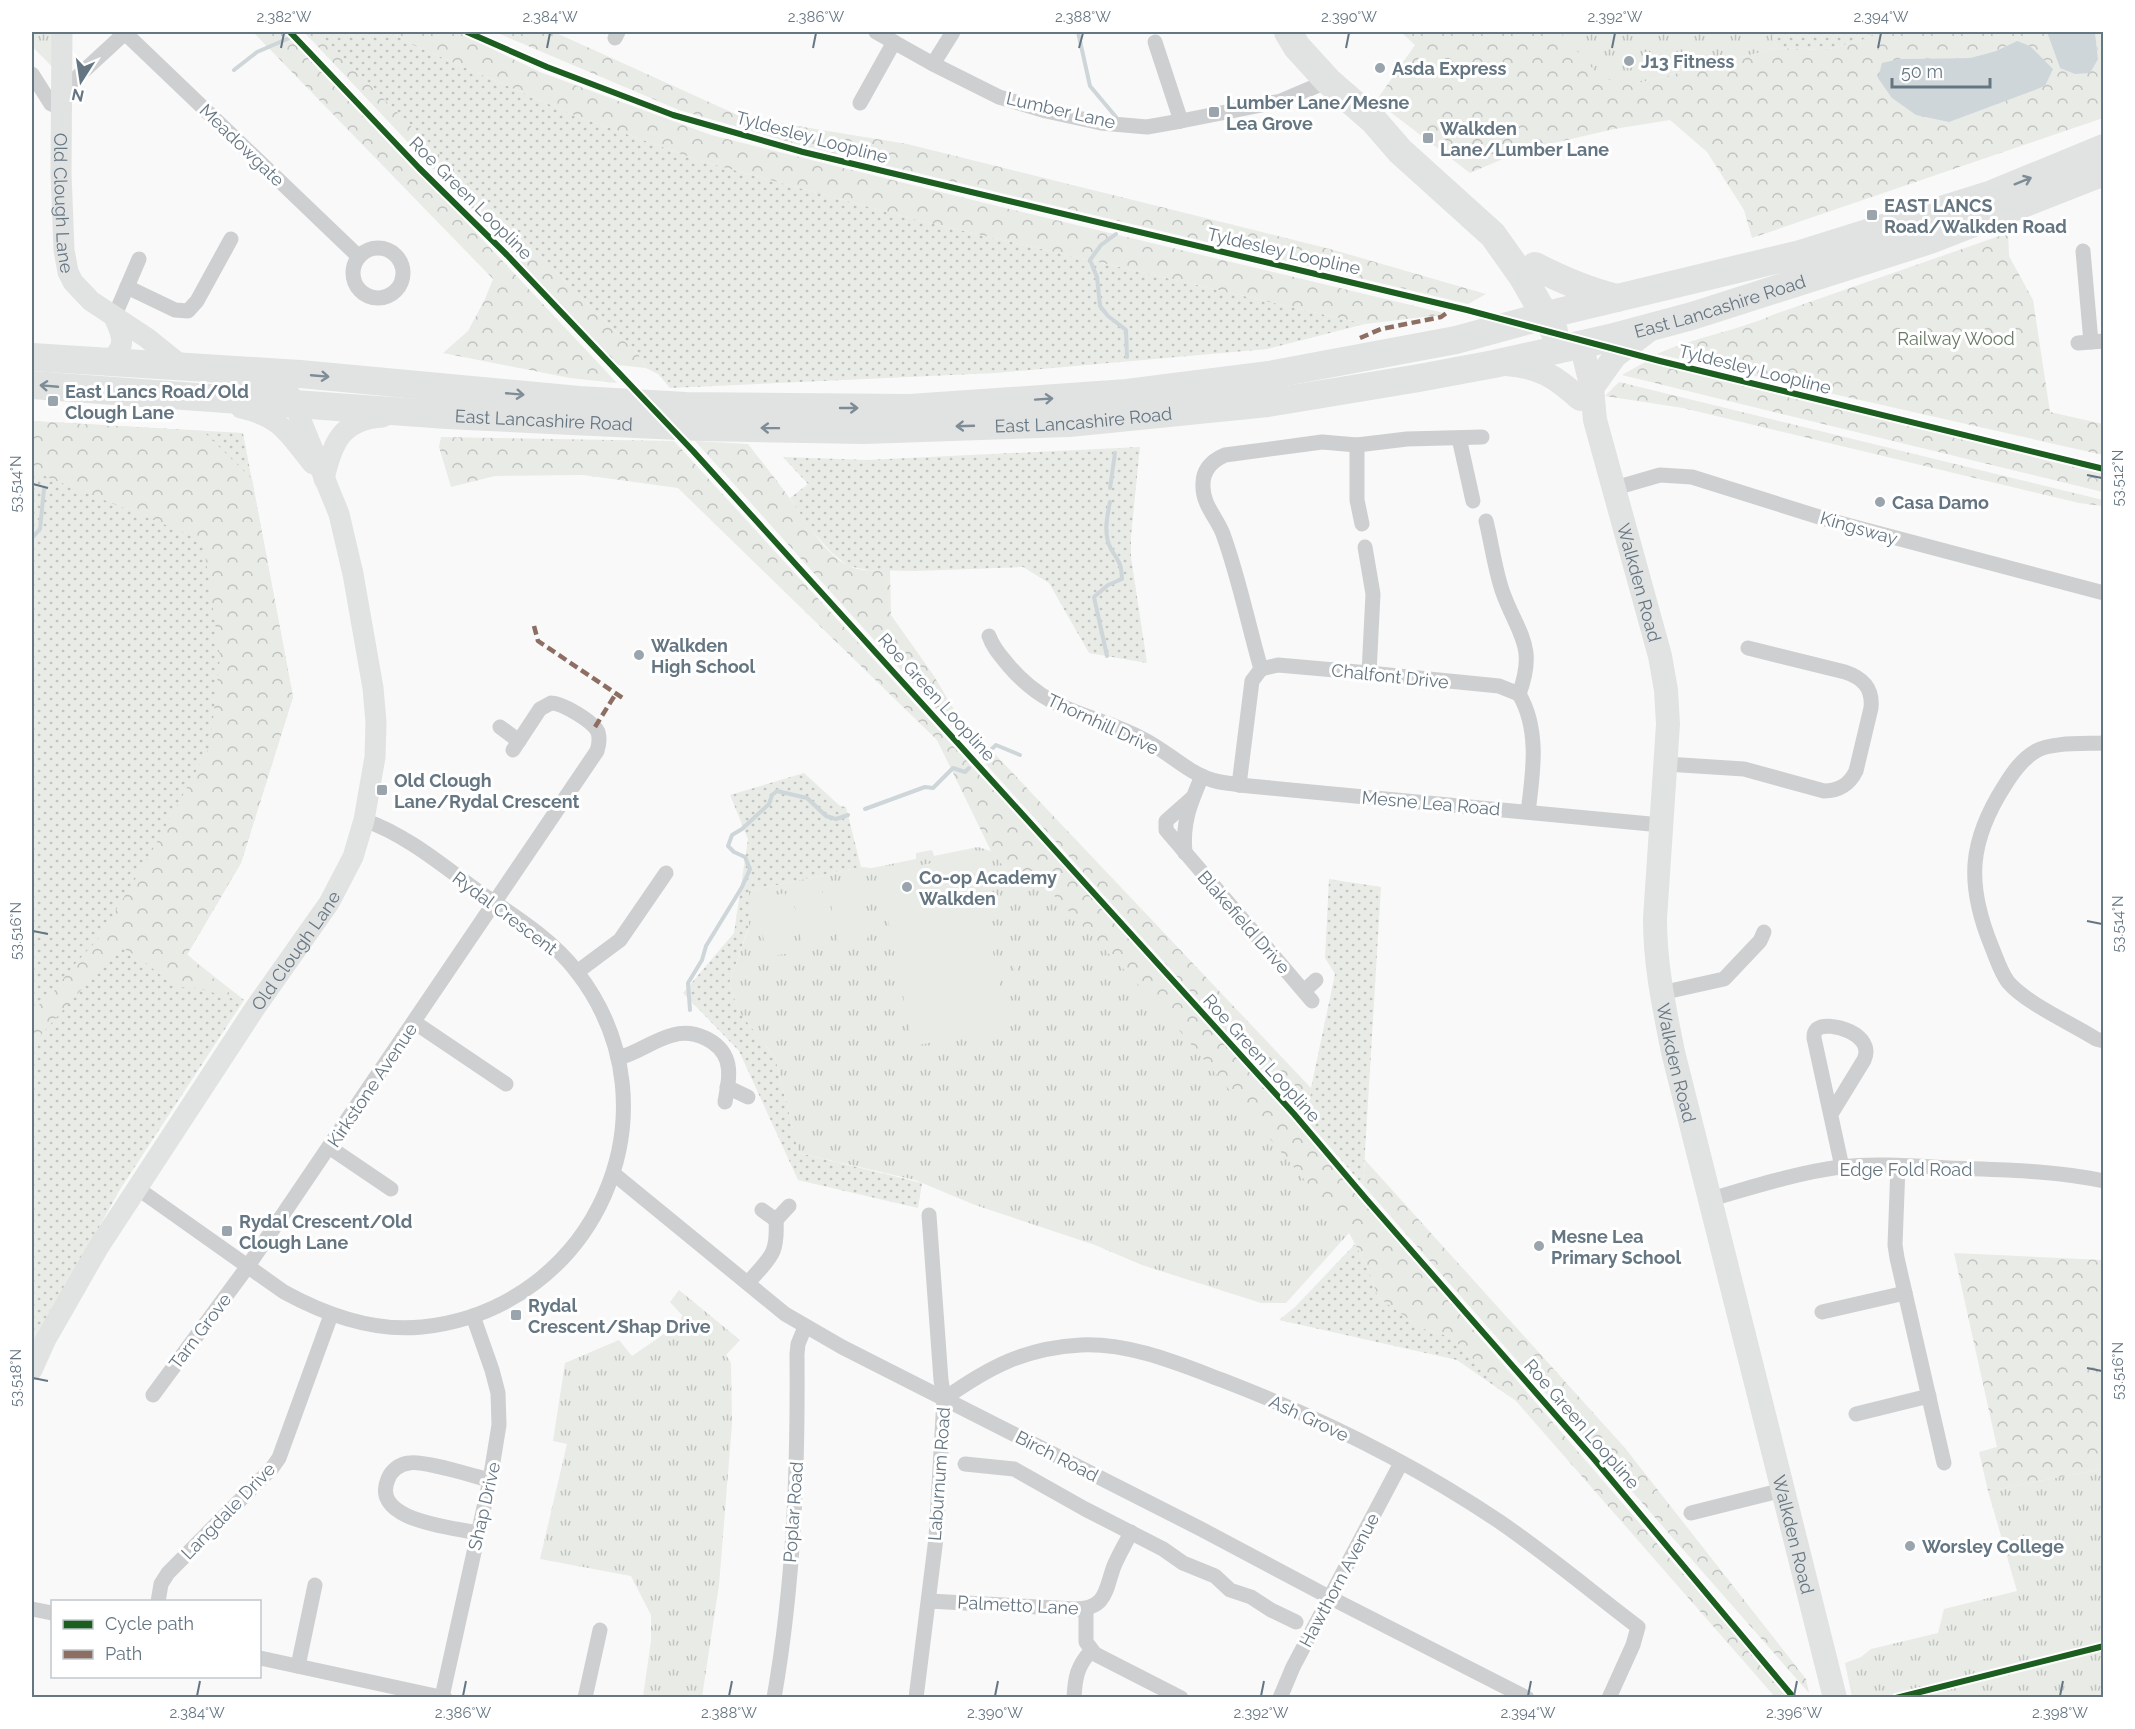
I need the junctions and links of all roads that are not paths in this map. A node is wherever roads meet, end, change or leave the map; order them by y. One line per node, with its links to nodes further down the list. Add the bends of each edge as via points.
1 (63, 32): 11 (street, Old Clough Lane)
2 (125, 32): 11 (street); 19 (street, Meadowgate)
3 (876, 32): 6 (street, Lumber Lane)
4 (953, 32): 8 (street)
5 (1288, 32): 10 (highway, Walkden Road)
6 (894, 42): 8 (street, Lumber Lane); 12 (street)
7 (1155, 42): 13 (street)
8 (933, 64): 13 (street, Lumber Lane, via 999,97 1046,111 1101,123 1147,127)
9 (32, 74): 11 (street, via 51,104)
10 (1328, 81): 13 (street, Lumber Lane, via 1281,101); 21 (highway, Walkden Road, via 1374,121 1418,146 1473,192 1515,238)
11 (62, 99): 24 (street, Old Clough Lane, via 61,173 68,272 91,301)
12 (860, 103)
13 (1181, 121)
14 (2103, 148): 23 (highway, East Lancashire Road, one-way to 14, via 1800,254 1992,194)
15 (2103, 172): 18 (highway, East Lancashire Road)
16 (231, 239): 22 (street, via 188,311 175,310)
17 (2083, 251): 28 (street)
18 (1888, 253): 25 (highway, East Lancashire Road); 26 (highway, via 1851,255 1606,323)
19 (359, 257)
20 (139, 259): 22 (street)
21 (1529, 271): 23 (highway); 26 (highway, Walkden Road); 27 (highway, via 1506,312)
22 (127, 287): 24 (street)
23 (1619, 298): 26 (highway, East Lancashire Road)
24 (114, 317): 30 (street, via 123,344 116,357); 32 (street, Old Clough Lane, via 147,338)
25 (1657, 325): 26 (highway, East Lancashire Road); 35 (main road, via 1615,356)
26 (1563, 331): 27 (highway, East Lancashire Road); 31 (highway, East Lancashire Road); 34 (highway, via 1437,358 1261,386); 35 (main road, Walkden Road)
27 (1456, 340): 34 (highway, East Lancashire Road, via 1269,375)
28 (2091, 342)
29 (32, 357): 30 (highway, East Lancashire Road)
30 (106, 362): 32 (highway, East Lancashire Road)
31 (1494, 364): 35 (main road, via 1524,365); 39 (highway, East Lancashire Road, one-way to 39, via 1268,402 1069,423 864,430)
32 (180, 367): 37 (street, Old Clough Lane, via 283,389); 39 (highway, East Lancashire Road, one-way to 39, via 579,400)
33 (32, 385): 36 (highway, East Lancashire Road, one-way to 33)
34 (1127, 393): 39 (highway, East Lancashire Road, one-way to 34, via 910,408)
35 (1586, 393): 44 (main road, Walkden Road)
36 (191, 397): 37 (highway, East Lancashire Road); 43 (street, Old Clough Lane, via 251,410 278,422)
37 (296, 404): 38 (highway, East Lancashire Road); 43 (street, Old Clough Lane)
38 (447, 415): 39 (highway, East Lancashire Road, via 604,422); 43 (street, via 372,418 356,423 335,442)
39 (693, 416)
40 (1482, 437): 41 (street)
41 (1459, 438): 42 (street); 45 (street)
42 (1357, 445): 47 (street, via 1357,500); 52 (street, via 1322,442 1232,454 1216,459 1204,476 1205,500 1229,553)
43 (324, 479): 61 (street, Old Clough Lane, via 339,514 353,574 374,699 376,739)
44 (1615, 488): 49 (street, Kingsway, via 1660,475 1692,477 1832,521); 57 (main road, Walkden Road, via 1660,656 1668,724)
45 (1473, 501)
46 (1486, 521): 54 (street, via 1503,593 1526,646 1525,679)
47 (1362, 524)
48 (1365, 547): 53 (street, via 1373,594)
49 (2103, 594)
50 (989, 636): 58 (street, Thornhill Drive, via 994,648 1036,693 1072,712 1146,740)
51 (1748, 648): 57 (street, via 1856,675 1864,682 1872,698 1871,708 1851,780 1843,787 1824,791 1744,769)
52 (1261, 669): 53 (street, Chalfont Drive, via 1278,665); 59 (street, via 1252,681)
53 (1370, 673): 54 (street, Chalfont Drive, via 1499,686)
54 (1519, 694): 60 (street, via 1535,756)
55 (500, 727): 64 (street, Kirkstone Avenue, via 516,745 540,709 550,702 564,705 595,727 599,739 597,751)
56 (2103, 743): 70 (street, via 2049,747 2024,760 1986,818 1974,867 1980,919 2002,973 2023,995)
57 (1666, 764): 62 (main road, Walkden Road)
58 (1202, 776): 59 (street, Mesne Lea Road); 67 (street, Blakefield Drive, via 1186,817 1185,854 1308,996)
59 (1239, 785): 60 (street, Mesne Lea Road)
60 (1528, 812): 62 (street, Mesne Lea Road)
61 (364, 820): 64 (street, Rydal Crescent, via 392,831); 80 (street, Old Clough Lane, via 353,857 328,903)
62 (1661, 825): 68 (main road, Walkden Road, via 1655,940)
63 (666, 873): 66 (street, via 620,940)
64 (496, 903): 66 (street, Rydal Crescent, via 545,940); 69 (street, Kirkstone Avenue)
65 (1764, 932): 68 (street, via 1724,979)
66 (577, 972): 71 (street, Rydal Crescent, via 602,1014)
67 (1316, 980)
68 (1661, 993): 82 (main road, Walkden Road)
69 (414, 1022): 72 (street); 75 (street, Kirkstone Avenue)
70 (2103, 1041)
71 (618, 1058): 73 (street, via 665,1037 694,1034 723,1052 729,1070 726,1095); 78 (street, Rydal Crescent, via 624,1110)
72 (506, 1084)
73 (748, 1097)
74 (1832, 1114): 74 (street, via 1814,1038 1815,1032 1825,1027 1854,1033 1867,1051); 77 (street)
75 (329, 1147): 81 (street); 87 (street, Kirkstone Avenue)
76 (1898, 1166): 77 (street, Edge Fold Road); 79 (street, Edge Fold Road, via 2036,1171); 89 (street, via 1895,1245)
77 (1842, 1167): 82 (street, Edge Fold Road)
78 (614, 1174): 88 (street, Birch Road); 92 (street, Rydal Crescent, via 594,1218 568,1252 513,1299)
79 (2103, 1181)
80 (137, 1188): 87 (street, Rydal Crescent); 94 (street, Old Clough Lane, via 69,1298)
81 (391, 1189)
82 (1711, 1199): 103 (main road, Walkden Road)
83 (789, 1206): 86 (street)
84 (762, 1210): 86 (street)
85 (929, 1215): 97 (street, Laburnum Road)
86 (776, 1220): 88 (street, via 775,1249)
87 (248, 1266): 91 (street, Rydal Crescent, via 284,1292); 95 (street, Tarn Grove)
88 (748, 1283): 93 (street, Birch Road)
89 (1905, 1293): 90 (street); 96 (street)
90 (1822, 1312)
91 (331, 1315): 92 (street, Rydal Crescent, via 377,1325 421,1327); 109 (street, Langdale Drive, via 279,1458 168,1573)
92 (473, 1316): 102 (street, Shap Drive, via 498,1393 499,1425)
93 (805, 1327): 97 (street, Birch Road); 121 (street, Poplar Road, via 797,1354 793,1527)
94 (32, 1370)
95 (153, 1395)
96 (1929, 1396): 98 (street); 100 (street)
97 (944, 1399): 99 (street, Ash Grove, via 1012,1358 1081,1345 1124,1348 1179,1364 1279,1403); 108 (street, Birch Road); 110 (street, Laburnum Road)
98 (1856, 1414)
99 (1401, 1463): 108 (street, Hawthorn Avenue); 127 (street, Ash Grove, via 1500,1522 1638,1627 1634,1645)
100 (1944, 1463)
101 (965, 1464): 105 (street, via 984,1459 1014,1469)
102 (490, 1480): 106 (street, Shap Drive); 106 (street, via 408,1463 397,1467 386,1484 385,1495 390,1504 405,1516)
103 (1784, 1490): 104 (street); 128 (main road, Walkden Road)
104 (1691, 1513)
105 (1131, 1532): 112 (street, Palmetto Lane, via 1104,1595 1098,1604); 114 (street, via 1183,1563 1215,1576 1230,1590 1281,1608)
106 (478, 1533): 119 (street, Shap Drive)
107 (315, 1585): 118 (street)
108 (1329, 1597): 125 (street, Hawthorn Avenue); 126 (street, Birch Road)
109 (158, 1600)
110 (929, 1601): 112 (street, Palmetto Lane); 122 (street, Laburnum Road)
111 (32, 1609): 113 (street)
112 (1086, 1609): 116 (street, via 1086,1642)
113 (51, 1613)
114 (1296, 1622)
115 (600, 1630): 120 (street)
116 (1091, 1651): 123 (street, via 1077,1668); 124 (street)
117 (261, 1658): 118 (street)
118 (298, 1666): 119 (street)
119 (443, 1697)
120 (585, 1698)
121 (774, 1698)
122 (916, 1698)
123 (1074, 1698)
124 (1181, 1698)
125 (1280, 1698)
126 (1527, 1698)
127 (1609, 1698)
128 (1835, 1698)

